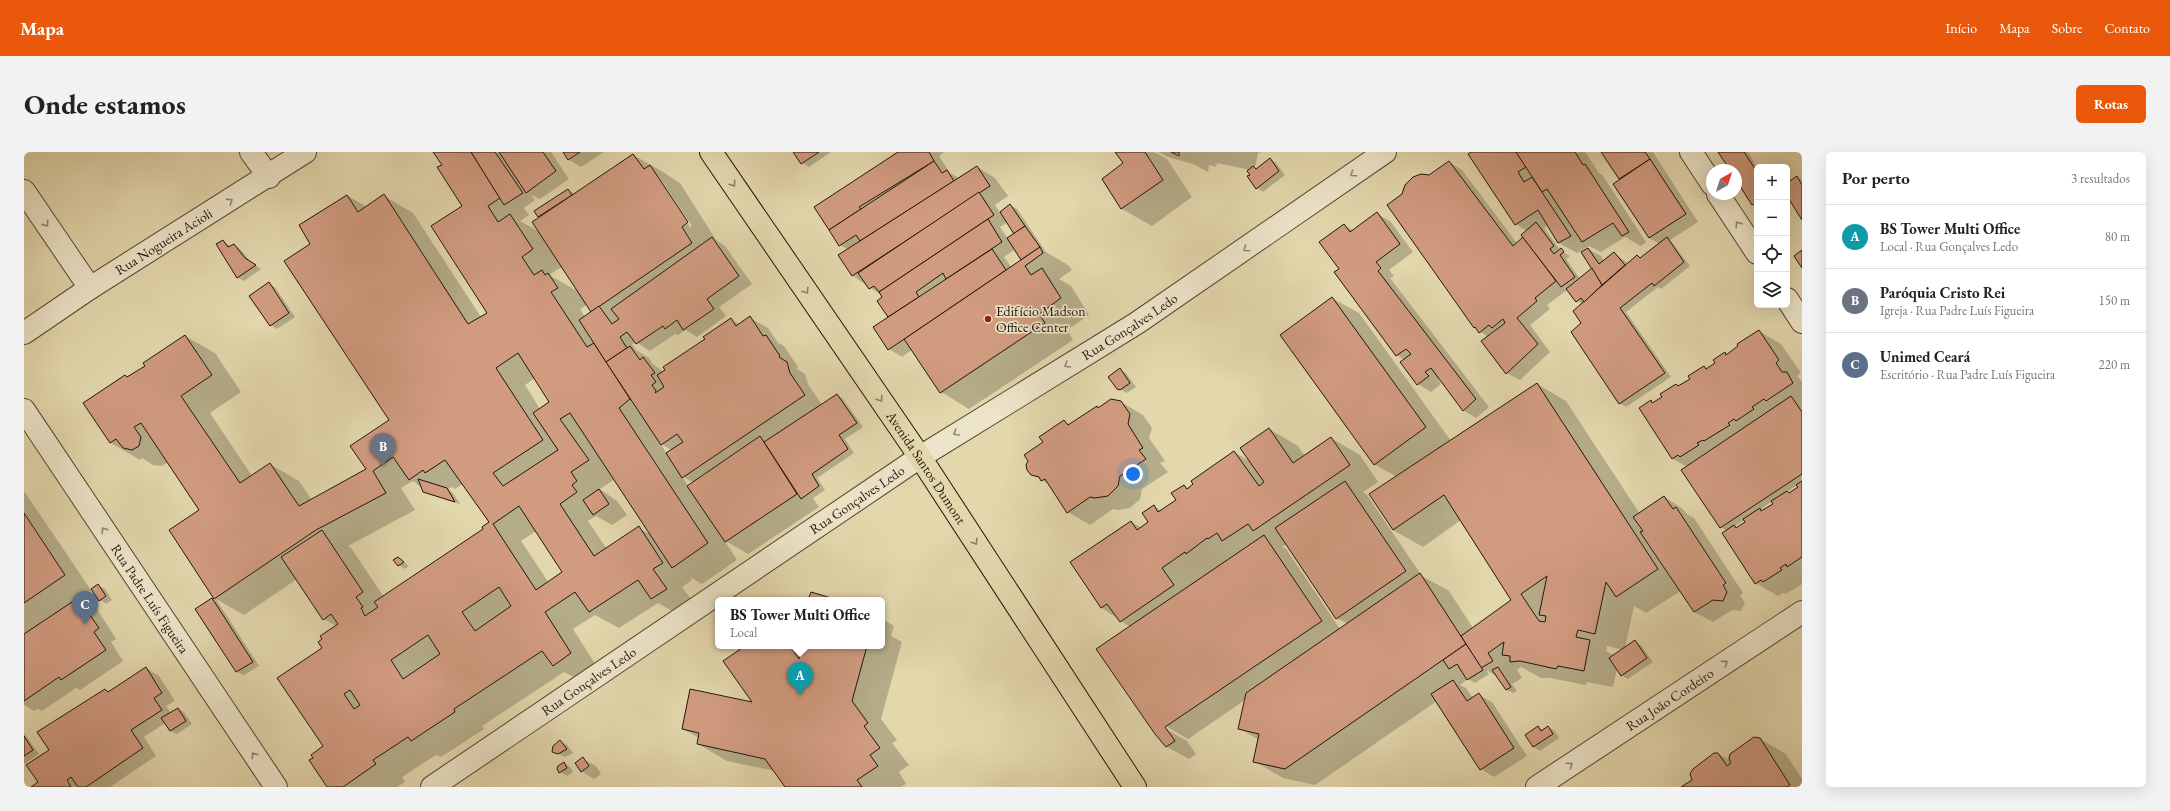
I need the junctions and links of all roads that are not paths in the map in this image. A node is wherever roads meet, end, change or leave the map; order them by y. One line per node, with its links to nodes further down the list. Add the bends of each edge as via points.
1 (251, 152): 7 (street)
2 (305, 152): 7 (street, Rua Nogueira Acioli)
3 (711, 152): 16 (main road, Avenida Santos Dumont, one-way to 16)
4 (1385, 152): 16 (street, Rua Gonçalves Ledo, one-way to 16, via 1137,323)
5 (1691, 152): 6 (street)
6 (1706, 175)
7 (269, 177): 11 (street, Rua Nogueira Acioli, one-way to 7)
8 (24, 191): 11 (street, one-way to 11)
9 (1722, 200): 10 (street, one-way to 9)
10 (1754, 248)
11 (90, 288): 14 (street, Rua Nogueira Acioli)
12 (1790, 304): 13 (street)
13 (1802, 322)
14 (24, 334)
15 (24, 410): 18 (street, Rua Padre Luís Figueira, one-way to 15)
16 (920, 457): 19 (street, Rua Gonçalves Ledo); 20 (main road, Avenida Santos Dumont, one-way to 20)
17 (1802, 612): 21 (street, Rua João Cordeiro, one-way to 17)
18 (276, 787)
19 (432, 787)
20 (1135, 787)
21 (1537, 787)

